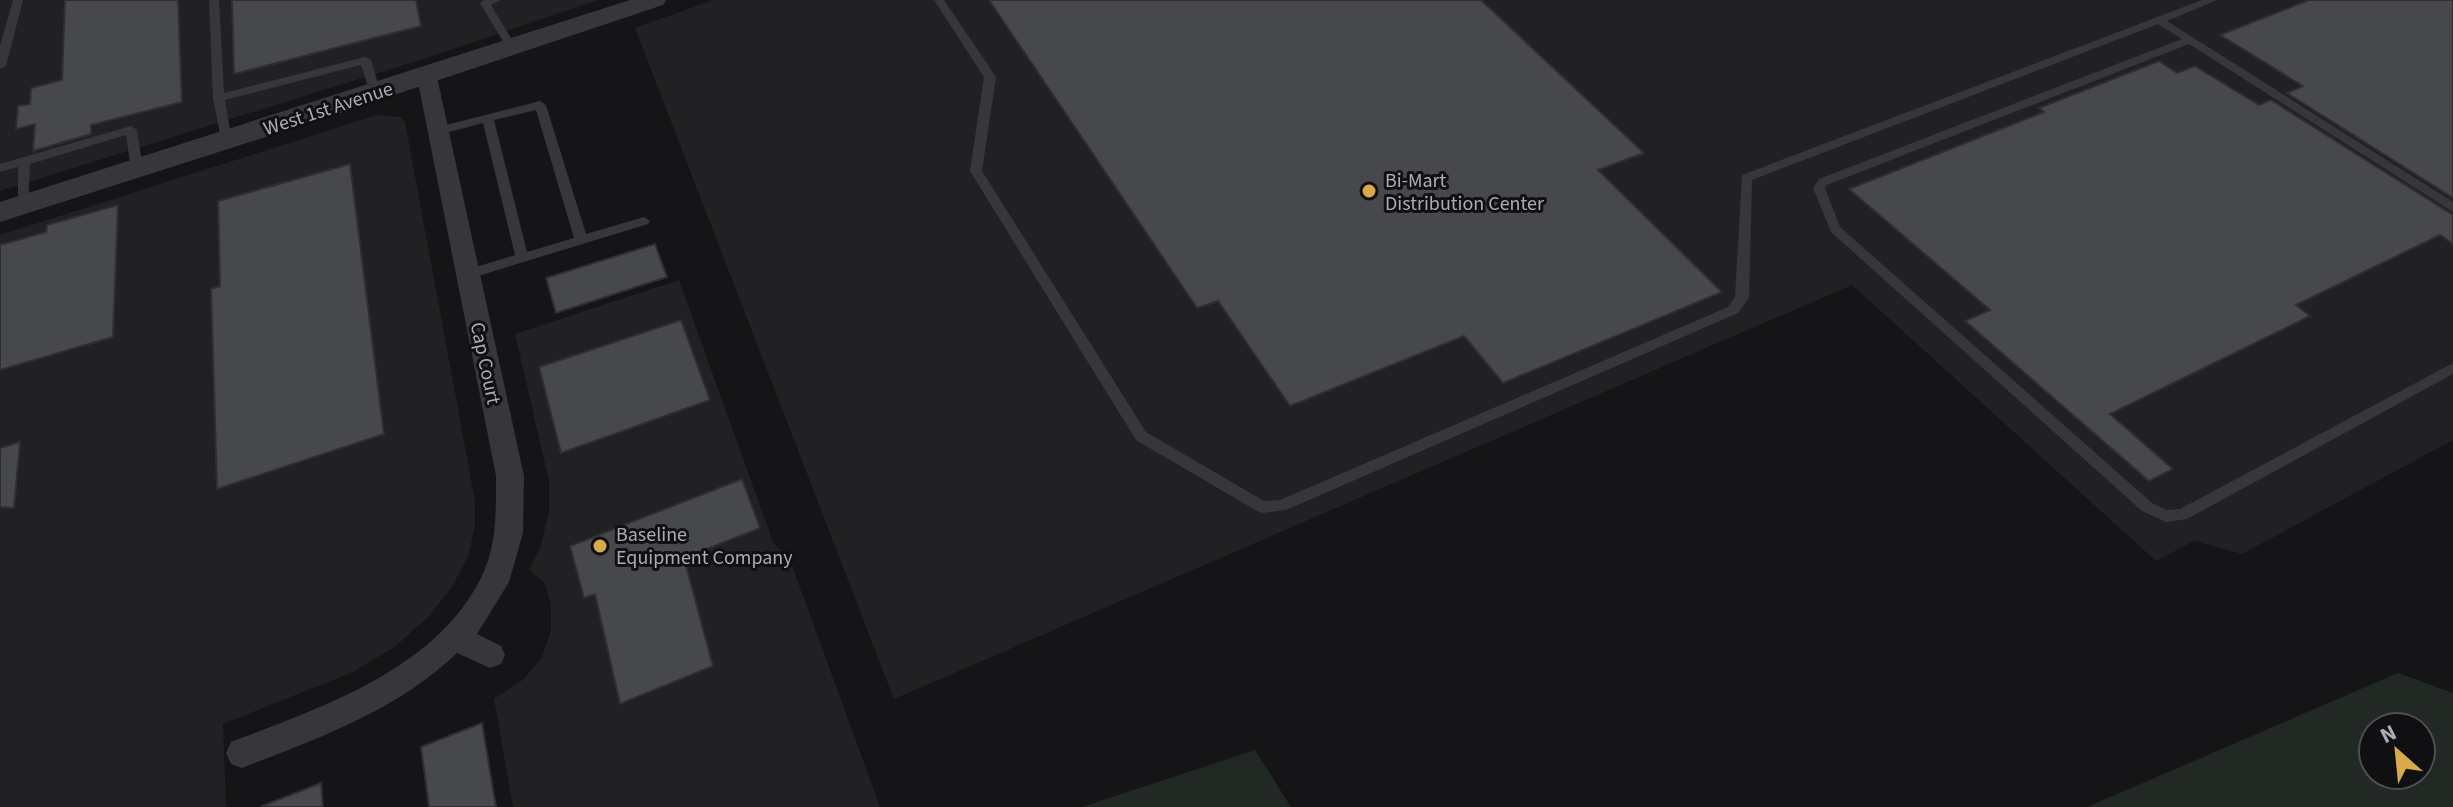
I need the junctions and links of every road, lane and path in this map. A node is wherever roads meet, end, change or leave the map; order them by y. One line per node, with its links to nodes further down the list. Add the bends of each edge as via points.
1 (18, 0): 10 (lane)
2 (214, 0): 13 (lane)
3 (654, 0): 9 (street, West 1st Avenue)
4 (939, 0): 7 (lane, via 990,77 976,171 1141,436 1262,507 1281,506 1733,310 1742,298 1746,178)
5 (2212, 0): 7 (lane)
6 (488, 1): 9 (lane)
7 (2162, 22): 8 (lane)
8 (2190, 40): 21 (lane); 26 (lane, via 1823,182 1819,188 1835,229 2147,507 2166,516 2182,515)
9 (512, 48): 11 (street, West 1st Avenue)
10 (0, 66)
11 (427, 77): 12 (street, West 1st Avenue); 15 (street, Cap Court)
12 (375, 93): 13 (lane, via 365,60); 16 (street, West 1st Avenue)
13 (219, 98): 16 (lane)
14 (488, 118): 15 (lane); 23 (lane, via 540,105); 24 (lane)
15 (438, 131): 25 (street, Cap Court)
16 (226, 141): 19 (street, West 1st Avenue)
17 (24, 162): 18 (lane); 19 (lane, via 131,130); 20 (lane)
18 (0, 168)
19 (137, 169): 20 (street, West 1st Avenue)
20 (12, 208)
21 (2453, 208)
22 (644, 221): 23 (lane)
23 (581, 240): 24 (lane)
24 (522, 258): 25 (lane)
25 (468, 274): 27 (street, Cap Court, via 510,476 512,516 485,599)
26 (2453, 368)
27 (456, 638): 28 (street); 29 (street, Cap Court, via 420,670 369,700 322,724)
28 (490, 655)
29 (242, 753)

